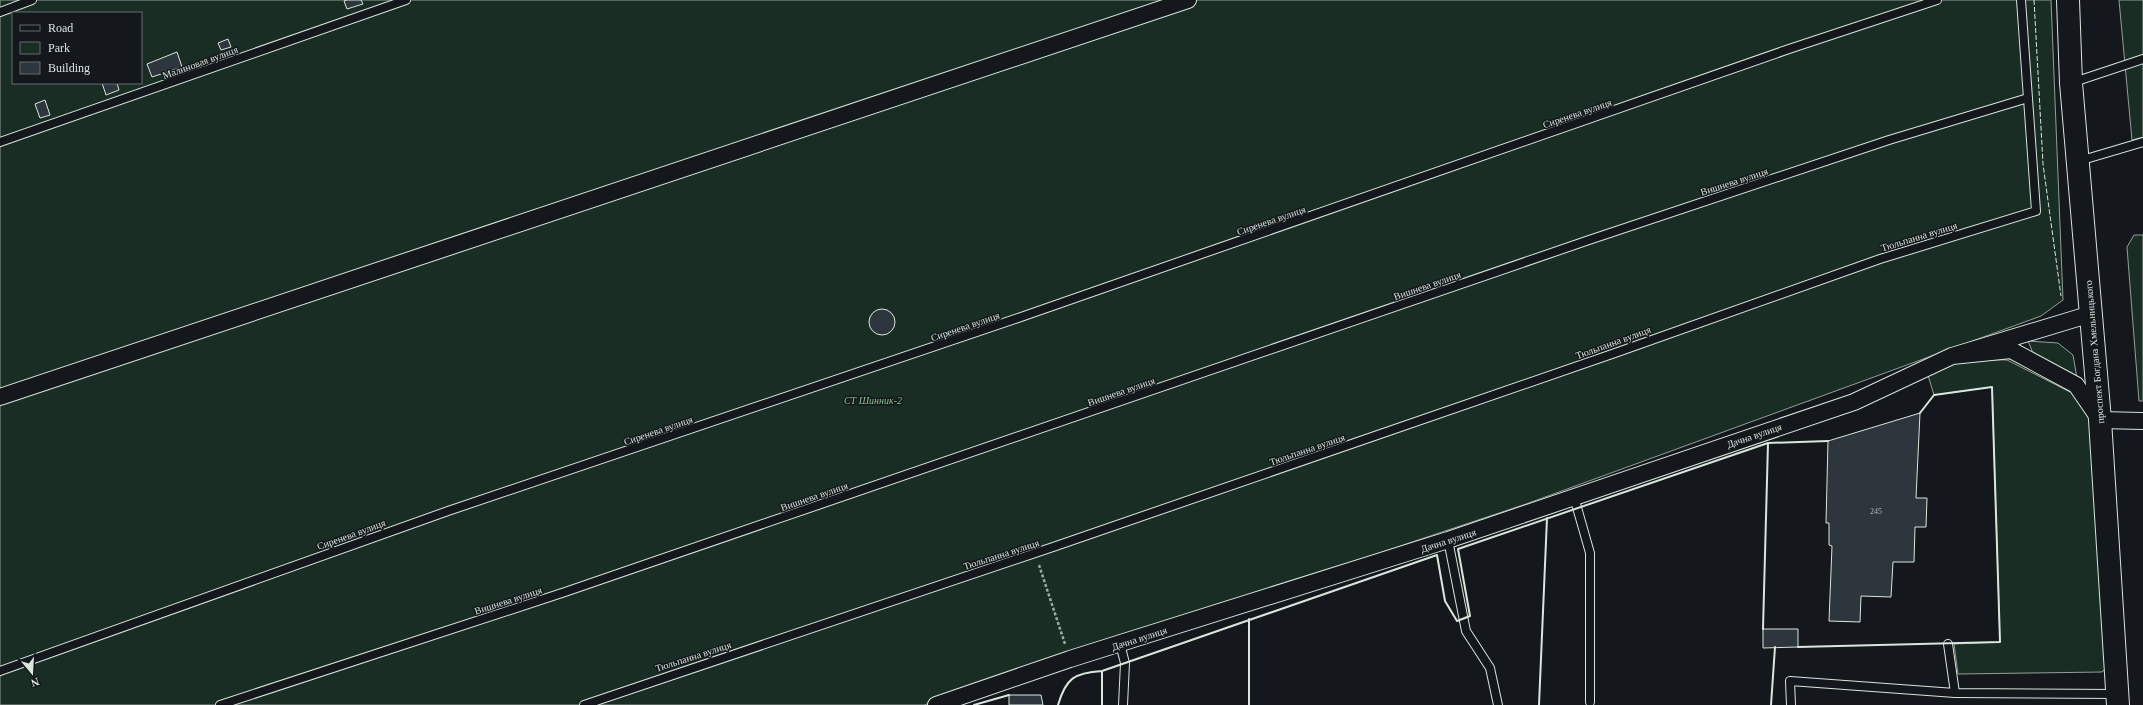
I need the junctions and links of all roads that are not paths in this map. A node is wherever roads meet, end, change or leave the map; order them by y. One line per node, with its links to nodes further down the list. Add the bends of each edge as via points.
1 (32, 0): 7 (lane)
2 (406, 0): 11 (lane, Малиновая вулиця)
3 (1188, 0): 16 (street)
4 (1937, 0): 23 (lane, Сиренева вулиця, via 1021,317 448,511)
5 (2021, 0): 10 (lane)
6 (2068, 0): 9 (main road, проспект Богдана Хмельницького)
7 (0, 12)
8 (2143, 59): 9 (lane)
9 (2071, 82): 13 (main road, проспект Богдана Хмельницького)
10 (2028, 98): 27 (lane, Вишнева вулиця, via 1889,140 1589,240 565,592); 28 (lane, Тюльпанна вулиця, via 2036,211 1880,259 1036,553)
11 (0, 142)
12 (2143, 142): 13 (lane)
13 (2078, 161): 14 (main road, проспект Богдана Хмельницького)
14 (2091, 314): 15 (street); 17 (main road, проспект Богдана Хмельницького)
15 (1952, 356): 17 (street, via 2011,350 2076,385); 19 (street, Дачна вулиця, via 1854,402)
16 (0, 396)
17 (2100, 420): 18 (street); 25 (main road, проспект Богдана Хмельницького)
18 (2143, 421)
19 (1574, 497): 20 (street, Дачна вулиця); 26 (lane, via 1590,553)
20 (1448, 540): 21 (street, Дачна вулиця); 31 (lane, via 1466,631 1490,668)
21 (1120, 644): 29 (street, Дачна вулиця); 30 (lane, via 1125,663)
22 (1948, 644): 24 (lane)
23 (0, 671)
24 (1955, 693): 25 (lane); 32 (lane, via 1790,681)
25 (2118, 699)
26 (1590, 702)
27 (220, 705)
28 (584, 705)
29 (936, 705)
30 (1123, 705)
31 (1498, 705)
32 (1790, 705)

